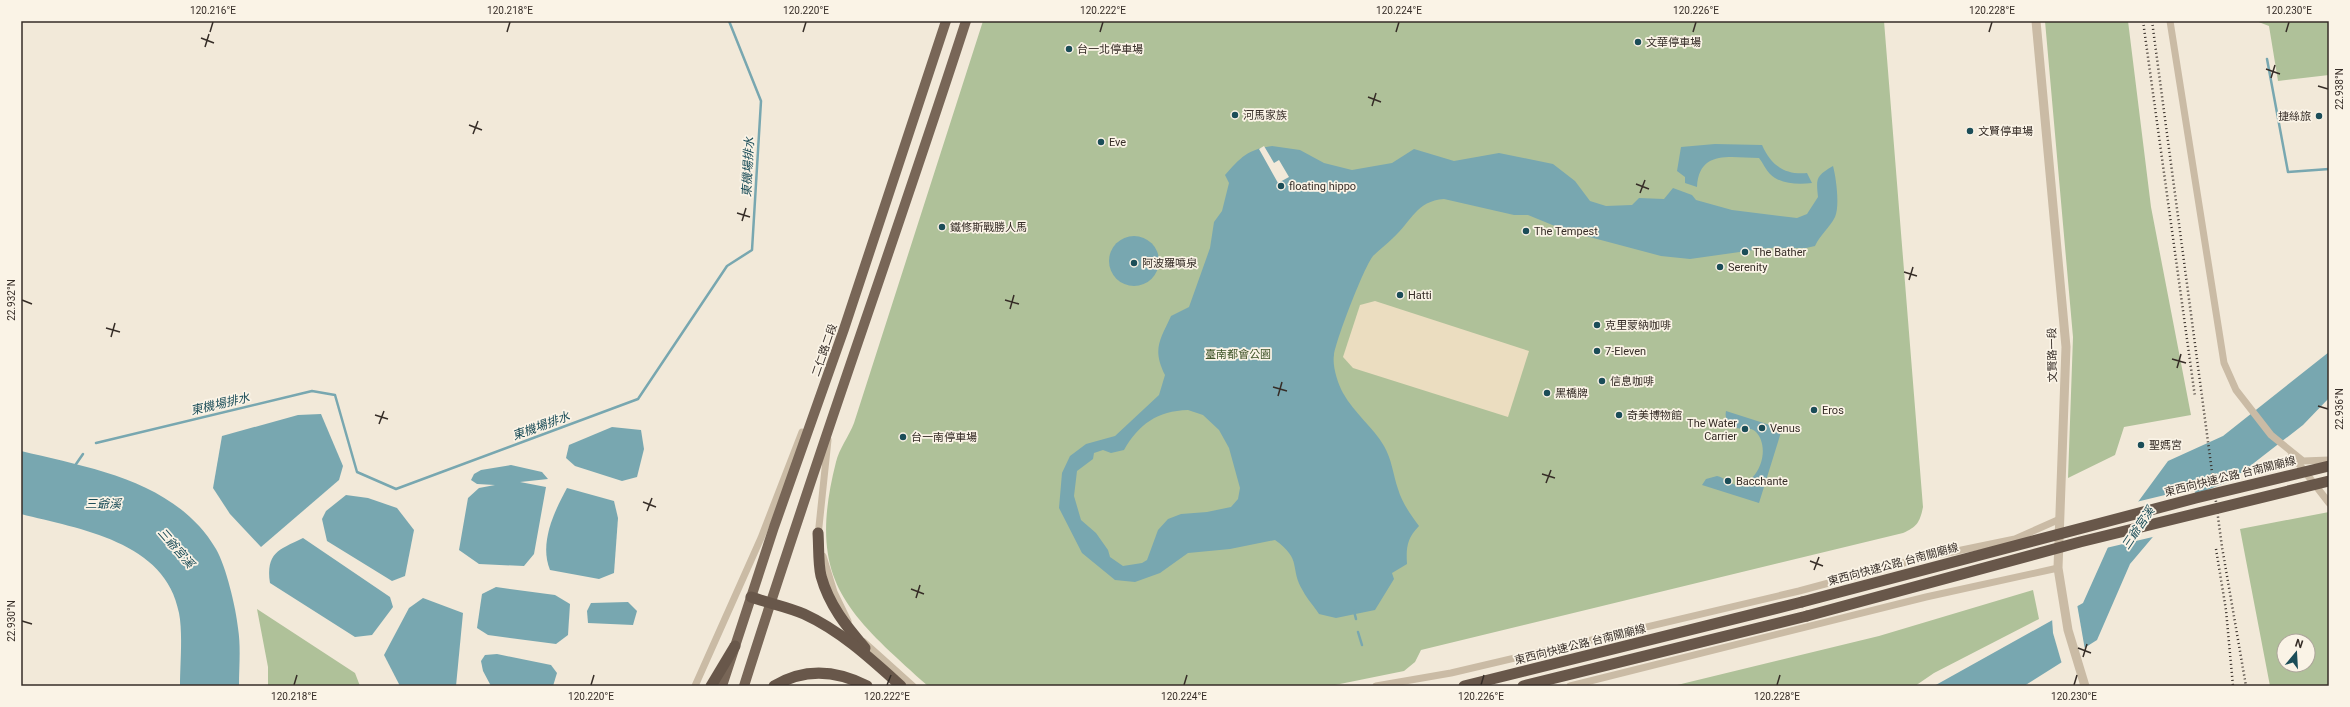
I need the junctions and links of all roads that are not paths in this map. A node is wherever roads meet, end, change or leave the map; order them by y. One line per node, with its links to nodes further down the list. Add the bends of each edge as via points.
1 (946, 21): 5 (main road, 二仁路二段)
2 (966, 21): 6 (main road, via 903,215)
3 (2036, 21): 12 (street, 文賢路一段, via 2066,347)
4 (2170, 21): 7 (street, via 2224,363 2236,390 2271,435)
5 (844, 329): 15 (main road, 二仁路二段); 22 (street, via 836,337 784,481)
6 (829, 425): 13 (street); 16 (main road)
7 (2284, 446): 8 (street, via 2303,461); 11 (street)
8 (2329, 460)
9 (2329, 466): 30 (highway, 東西向快速公路 台南關廟線, bridge)
10 (2329, 481): 17 (highway, bridge, via 2080,542)
11 (2329, 502)
12 (2060, 519): 14 (street, 文賢路一段); 21 (street, via 2015,539 1918,559 1799,591 1451,673)
13 (818, 533): 19 (highway, via 821,576 833,605 842,622); 29 (street, via 834,592 850,625 872,651)
14 (2058, 568): 17 (street); 20 (street, 文賢路一段, via 2068,630)
15 (751, 597): 16 (highway); 18 (main road, 二仁路二段)
16 (770, 603): 19 (highway, via 822,623); 25 (main road)
17 (1807, 621): 31 (highway); 32 (street)
18 (736, 646): 23 (highway); 24 (main road, 二仁路二段)
19 (879, 666): 28 (highway)
20 (2084, 682)
21 (1380, 685)
22 (695, 686)
23 (711, 686)
24 (722, 686)
25 (744, 686)
26 (774, 686): 27 (highway, via 790,678 821,672 853,679)
27 (866, 686)
28 (901, 686)
29 (913, 686)
30 (1464, 686)
31 (1523, 686)
32 (1570, 686)

